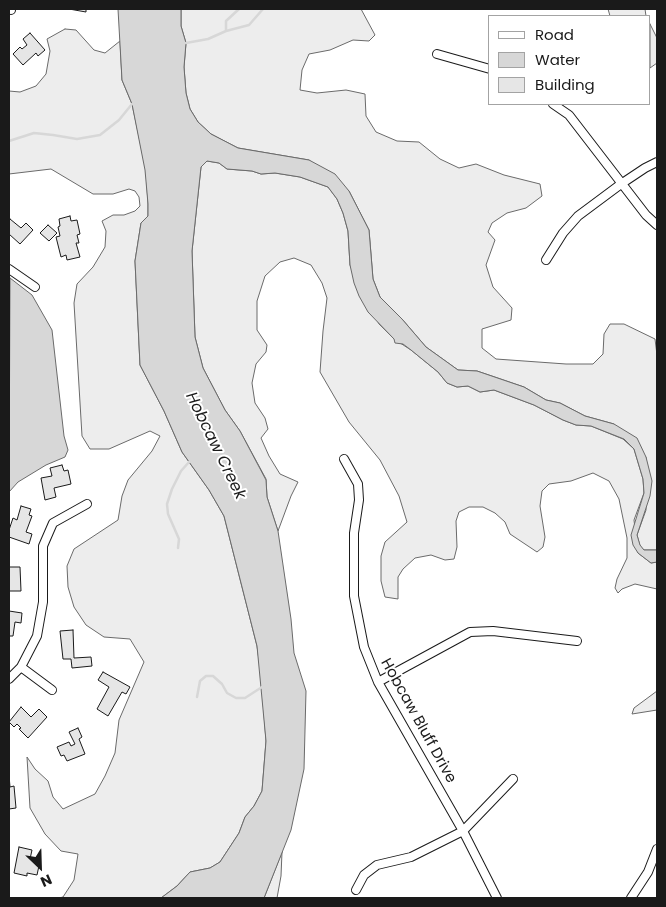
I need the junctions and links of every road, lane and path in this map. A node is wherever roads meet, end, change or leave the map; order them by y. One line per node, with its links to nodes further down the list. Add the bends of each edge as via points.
1 (436, 54): 2 (street)
2 (488, 68)
3 (554, 105): 5 (street, via 569,115)
4 (657, 162): 5 (street)
5 (622, 184): 6 (street); 7 (street, via 578,216)
6 (657, 224)
7 (546, 260)
8 (9, 269): 9 (street)
9 (35, 287)
10 (344, 459): 15 (street, Hobcaw Bluff Drive, via 358,484 354,596 364,647)
11 (87, 504): 13 (street, via 53,524 42,546 43,602 37,636)
12 (577, 641): 15 (street, via 493,631 470,632)
13 (21, 667): 14 (street); 16 (street)
14 (9, 679)
15 (378, 682): 18 (street, Hobcaw Bluff Drive)
16 (52, 690)
17 (513, 779): 18 (street)
18 (463, 831): 20 (street, via 411,857 372,868); 21 (street, Hobcaw Bluff Drive)
19 (657, 849): 22 (street, via 648,872)
20 (356, 890)
21 (497, 898)
22 (631, 898)

